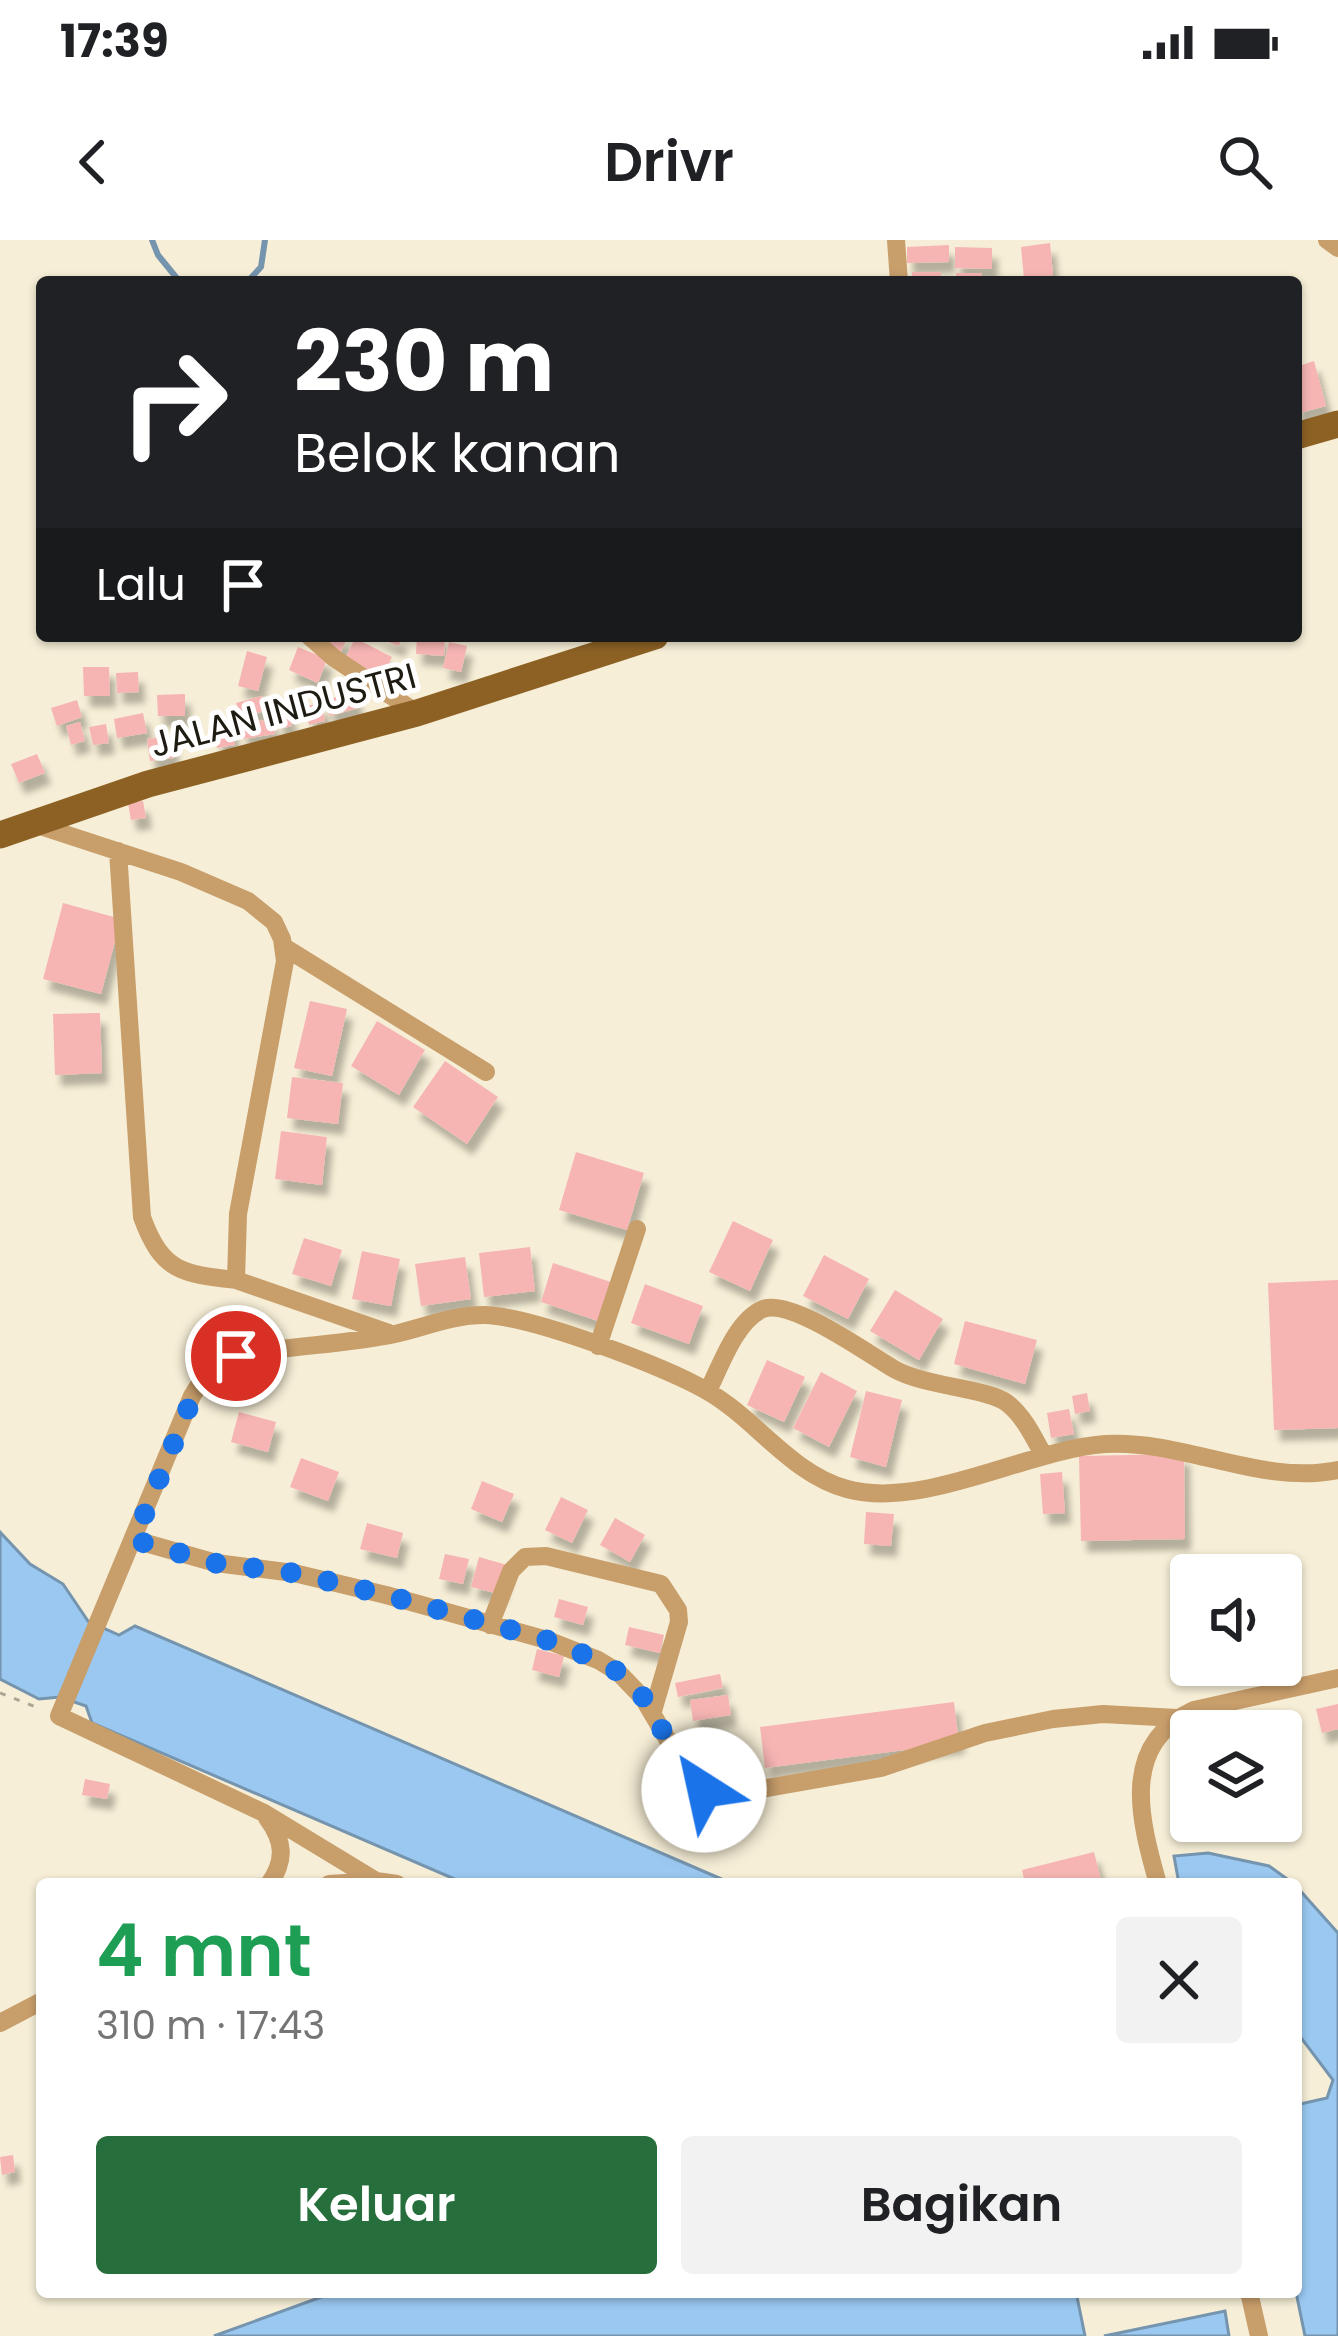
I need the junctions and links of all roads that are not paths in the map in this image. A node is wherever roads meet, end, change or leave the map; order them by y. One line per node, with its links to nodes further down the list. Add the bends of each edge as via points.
1 (896, 240): 4 (street)
2 (1327, 240): 3 (street)
3 (1338, 248)
4 (898, 276)
5 (1338, 424): 6 (main road)
6 (1302, 434)
7 (317, 642): 9 (street)
8 (636, 642): 9 (main road, JALAN INDUSTRI)
9 (418, 712): 10 (main road, JALAN INDUSTRI)
10 (30, 823): 11 (main road, JALAN INDUSTRI); 12 (street)
11 (0, 835)
12 (118, 851): 13 (street, via 248,902 274,922); 16 (street, via 142,1217 176,1270)
13 (284, 947): 14 (street); 16 (street, via 238,1214)
14 (486, 1072)
15 (637, 1229): 18 (street)
16 (236, 1280): 17 (street)
17 (394, 1334): 18 (street, via 482,1315); 22 (street, via 216,1364 192,1396)
18 (598, 1346): 19 (street)
19 (708, 1391): 20 (street, via 790,1457 831,1484 861,1492 914,1489); 20 (street, via 748,1319 778,1306 900,1372 1003,1400)
20 (1044, 1456): 21 (street, via 1129,1444 1285,1472)
21 (1338, 1470)
22 (134, 1540): 23 (street, via 215,1563 308,1575); 29 (street, via 59,1717)
23 (490, 1625): 26 (street, via 610,1666); 26 (street, via 511,1571 525,1557 661,1584 679,1622)
24 (1338, 1678): 25 (street)
25 (1197, 1710)
26 (653, 1712): 27 (street, via 686,1771 721,1794 881,1768 1033,1722)
27 (1170, 1718)
28 (1170, 1723): 32 (street, via 1144,1768 1140,1799)
29 (264, 1813): 30 (street, via 282,1847); 31 (street)
30 (271, 1878)
31 (371, 1878)
32 (1156, 1878)
33 (36, 2005): 34 (street)
34 (0, 2023)
35 (1251, 2298): 36 (street)
36 (1259, 2336)

